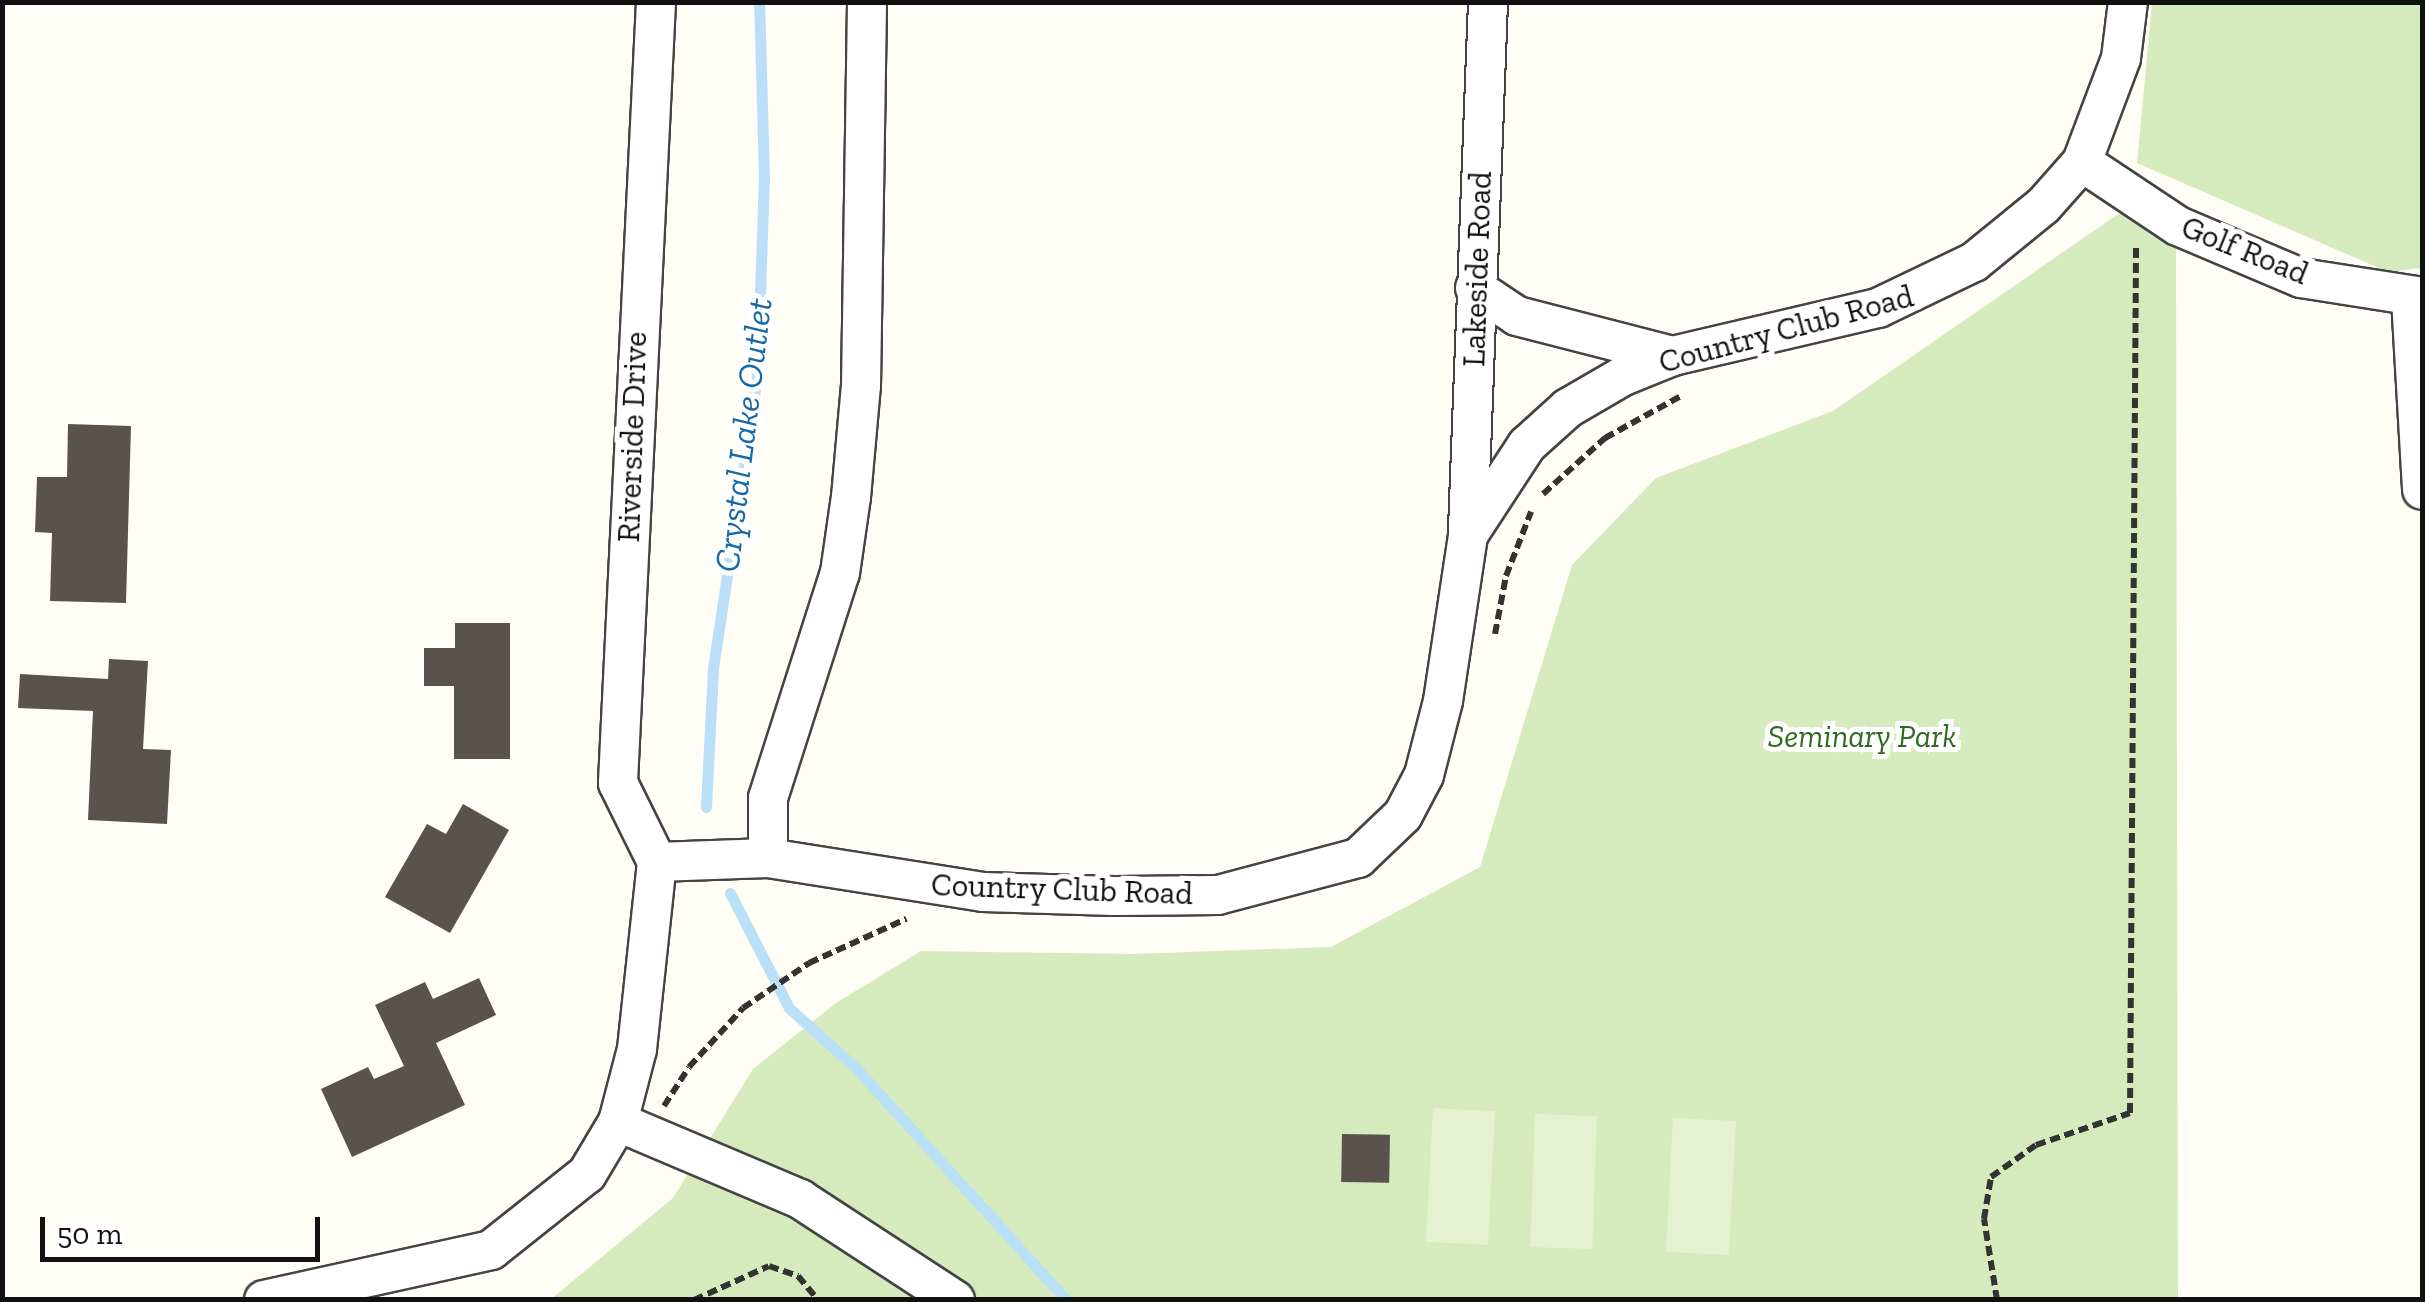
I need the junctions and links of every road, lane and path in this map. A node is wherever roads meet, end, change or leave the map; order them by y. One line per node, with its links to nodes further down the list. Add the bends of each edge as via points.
1 (656, 2): 13 (street, Riverside Drive, via 618,783)
2 (867, 2): 12 (street, via 860,386 851,497 840,573 768,798)
3 (1488, 2): 7 (street, Lakeside Road)
4 (2128, 2): 5 (street, Country Club Road, via 2121,58)
5 (2082, 162): 6 (street, Golf Road); 9 (street, Country Club Road, via 2009,235 1930,289 1878,308)
6 (2136, 195): 8 (street, Golf Road, via 2178,226 2301,278); 21 (path, via 2130,1113 2036,1145 1991,1177 1984,1219)
7 (1476, 288): 9 (street, via 1517,316); 11 (street, Lakeside Road)
8 (2417, 298): 10 (street)
9 (1674, 356): 11 (street, Country Club Road, via 1568,408 1528,445)
10 (2422, 490)
11 (1468, 535): 12 (street, Country Club Road, via 1443,701 1424,775 1403,815 1358,858 1218,895 1114,896 984,892)
12 (768, 858): 13 (street, Country Club Road)
13 (658, 862): 16 (street, via 638,1049)
14 (798, 971): 15 (path)
15 (756, 999)
16 (618, 1122): 17 (street, via 587,1174 491,1250); 20 (street, via 800,1198)
17 (264, 1300)
18 (694, 1300): 19 (path, via 769,1266 798,1276)
19 (818, 1300)
20 (955, 1300)
21 (1997, 1300)

